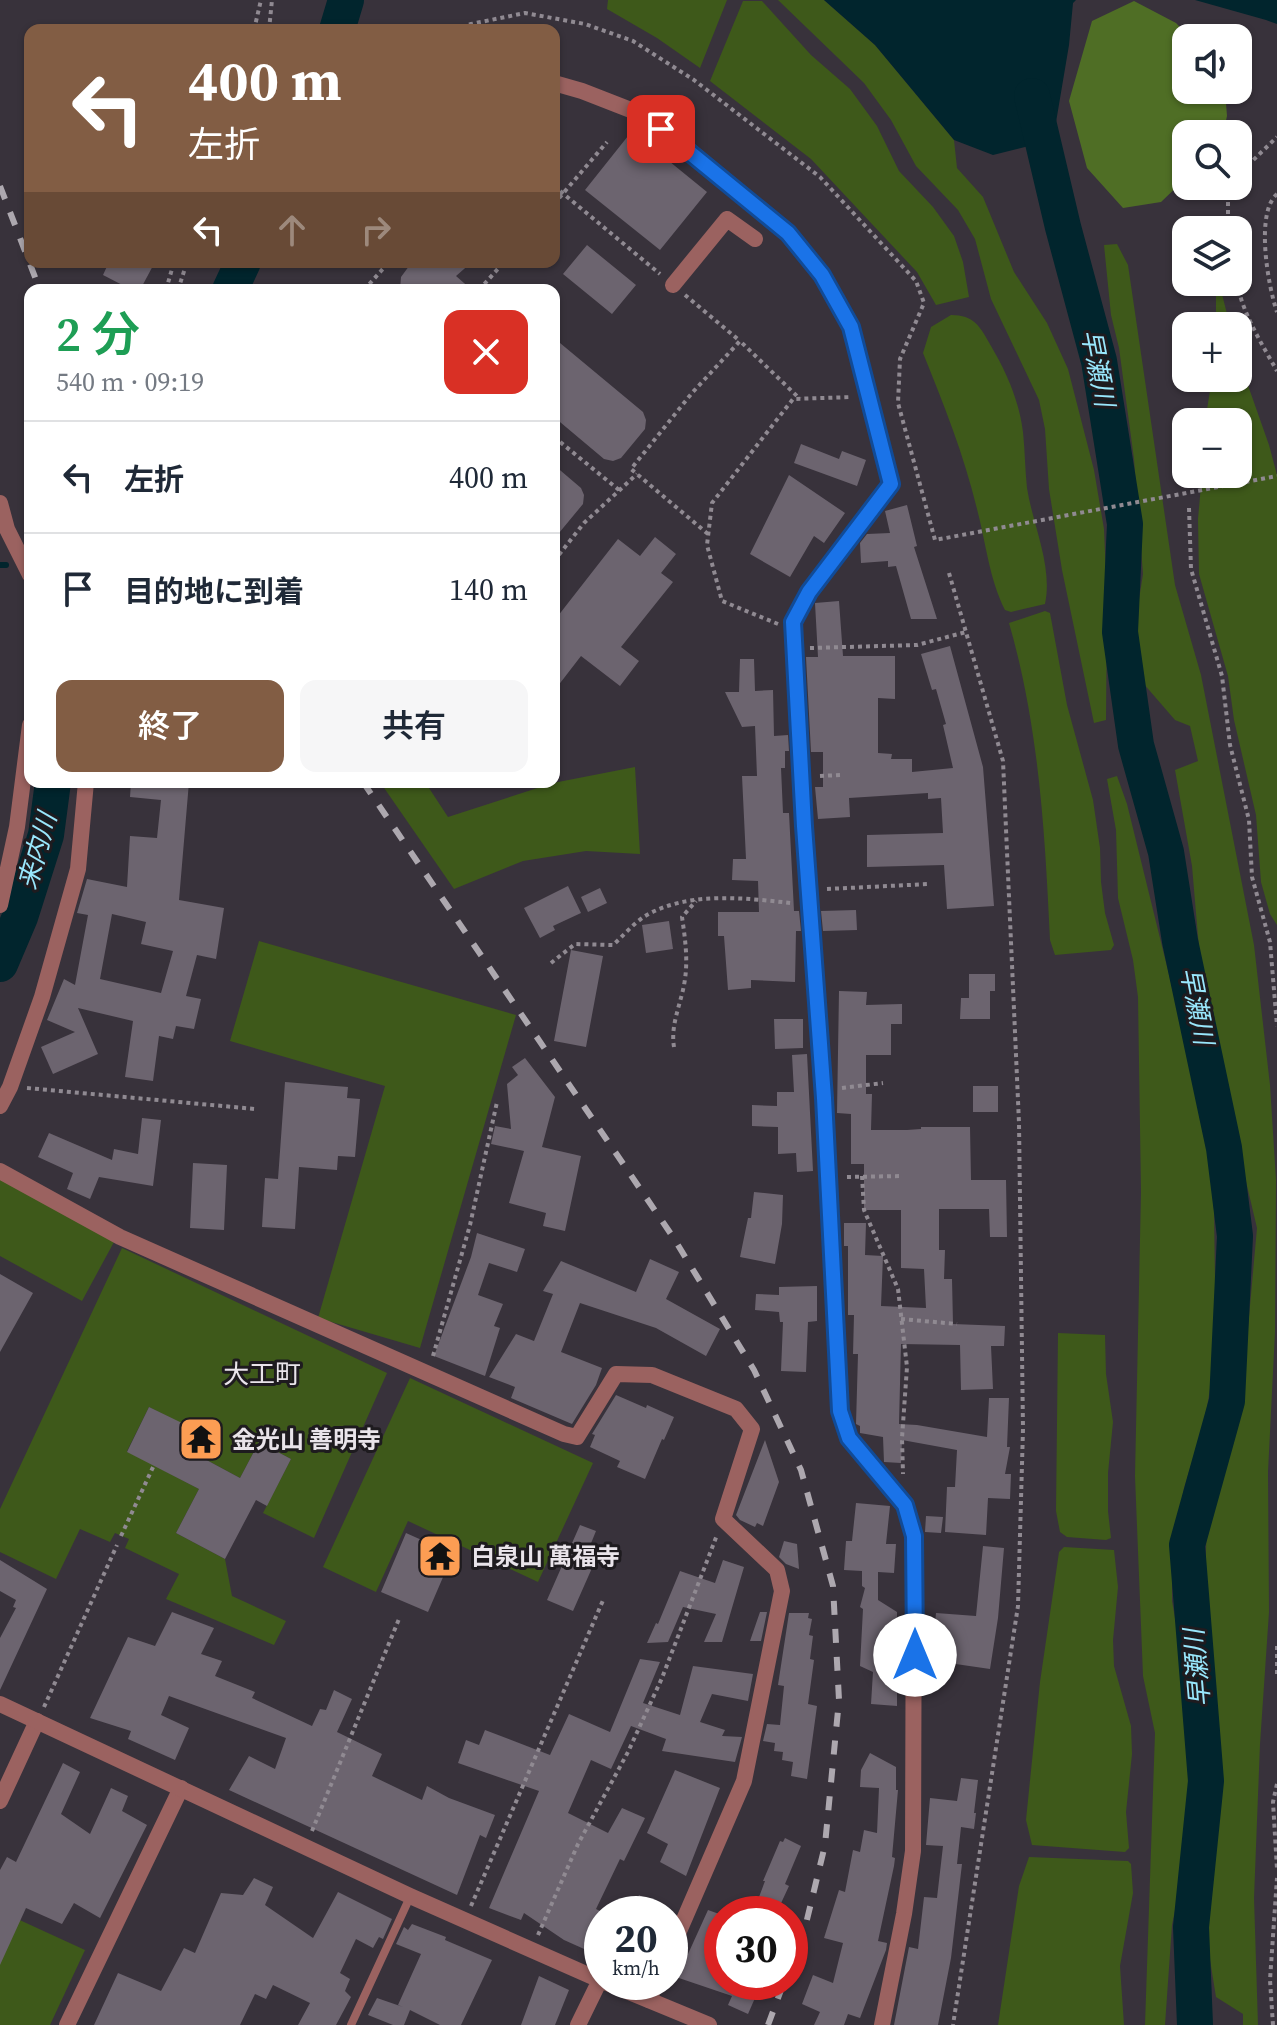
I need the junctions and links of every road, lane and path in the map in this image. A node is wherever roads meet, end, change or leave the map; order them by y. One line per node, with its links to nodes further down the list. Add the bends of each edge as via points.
1 (261, 0): 3 (path)
2 (272, 0): 4 (path)
3 (255, 24)
4 (270, 24)
5 (560, 85): 22 (street, via 641,114 788,233 822,275 851,327)
6 (1277, 137): 8 (path)
7 (607, 142): 11 (path)
8 (1252, 161)
9 (560, 191): 17 (path)
10 (1277, 194): 19 (path, via 1269,200 1264,230)
11 (560, 197)
12 (755, 239): 17 (street, via 727,219)
13 (384, 268): 15 (path)
14 (499, 268): 16 (path)
15 (369, 284)
16 (484, 284)
17 (673, 285): 20 (path)
18 (1240, 296): 21 (path)
19 (1277, 312)
20 (740, 341): 23 (path); 25 (path, via 631,469)
21 (1277, 371)
22 (869, 396): 23 (path); 37 (street, via 891,484 809,592 793,622)
23 (800, 399): 30 (path, via 793,399 712,503)
24 (560, 442): 27 (path)
25 (637, 474): 27 (path); 30 (path)
26 (1277, 476): 31 (path)
27 (619, 490): 32 (path)
28 (0, 503): 33 (street)
29 (1189, 508): 45 (path, via 1191,569 1222,676 1230,745 1249,820 1252,877 1270,942)
30 (708, 534): 35 (path, via 722,601)
31 (950, 538)
32 (560, 553)
33 (24, 563)
34 (949, 573): 36 (path)
35 (787, 628)
36 (966, 632): 37 (path, via 917,645); 89 (path, via 1003,761 1019,1123 1023,1429 1018,1606)
37 (794, 648): 41 (street)
38 (24, 772): 43 (street)
39 (85, 788): 48 (street, via 78,869)
40 (929, 884): 41 (path)
41 (809, 897): 42 (path); 49 (street)
42 (696, 901): 44 (path, via 681,901 644,916 613,945 575,944); 46 (path, via 682,917 687,951)
43 (0, 905)
44 (551, 963)
45 (1277, 1026)
46 (674, 1047)
47 (883, 1083): 49 (path)
48 (10, 1087): 51 (street); 52 (path)
49 (823, 1090): 56 (street)
50 (497, 1102): 59 (path, via 470,1225)
51 (0, 1106)
52 (255, 1109)
53 (0, 1171): 59 (street, via 120,1237)
54 (862, 1176): 55 (path); 56 (path); 57 (path, via 864,1210 898,1289)
55 (902, 1176)
56 (828, 1177): 61 (street, via 840,1411 849,1438)
57 (901, 1319): 58 (path); 61 (path, via 907,1367)
58 (957, 1324)
59 (428, 1374): 62 (street, via 577,1437 616,1374 652,1375 736,1409 752,1429)
60 (154, 1465): 63 (path)
61 (905, 1505): 88 (street, via 914,1536 913,1851)
62 (723, 1519): 78 (street, via 777,1570 782,1591 744,1781); 80 (path, via 662,1678)
63 (121, 1536)
64 (117, 1545): 70 (path)
65 (604, 1598): 79 (path)
66 (399, 1619): 74 (path)
67 (1277, 1646): 68 (path)
68 (1277, 1676)
69 (0, 1704): 70 (street)
70 (37, 1721): 72 (street); 73 (street)
71 (1277, 1784): 75 (path)
72 (181, 1788): 74 (street); 84 (street)
73 (0, 1801)
74 (305, 1847): 77 (street)
75 (1277, 1869)
76 (1277, 1878): 90 (path, via 1270,1980)
77 (410, 1896): 79 (street); 85 (lane)
78 (688, 1910)
79 (465, 1920): 80 (street)
80 (532, 1949): 81 (street)
81 (584, 1973)
82 (592, 2000): 86 (street)
83 (649, 2000): 87 (street)
84 (67, 2025)
85 (351, 2025)
86 (578, 2025)
87 (709, 2025)
88 (882, 2025)
89 (953, 2025)
90 (1273, 2025)

